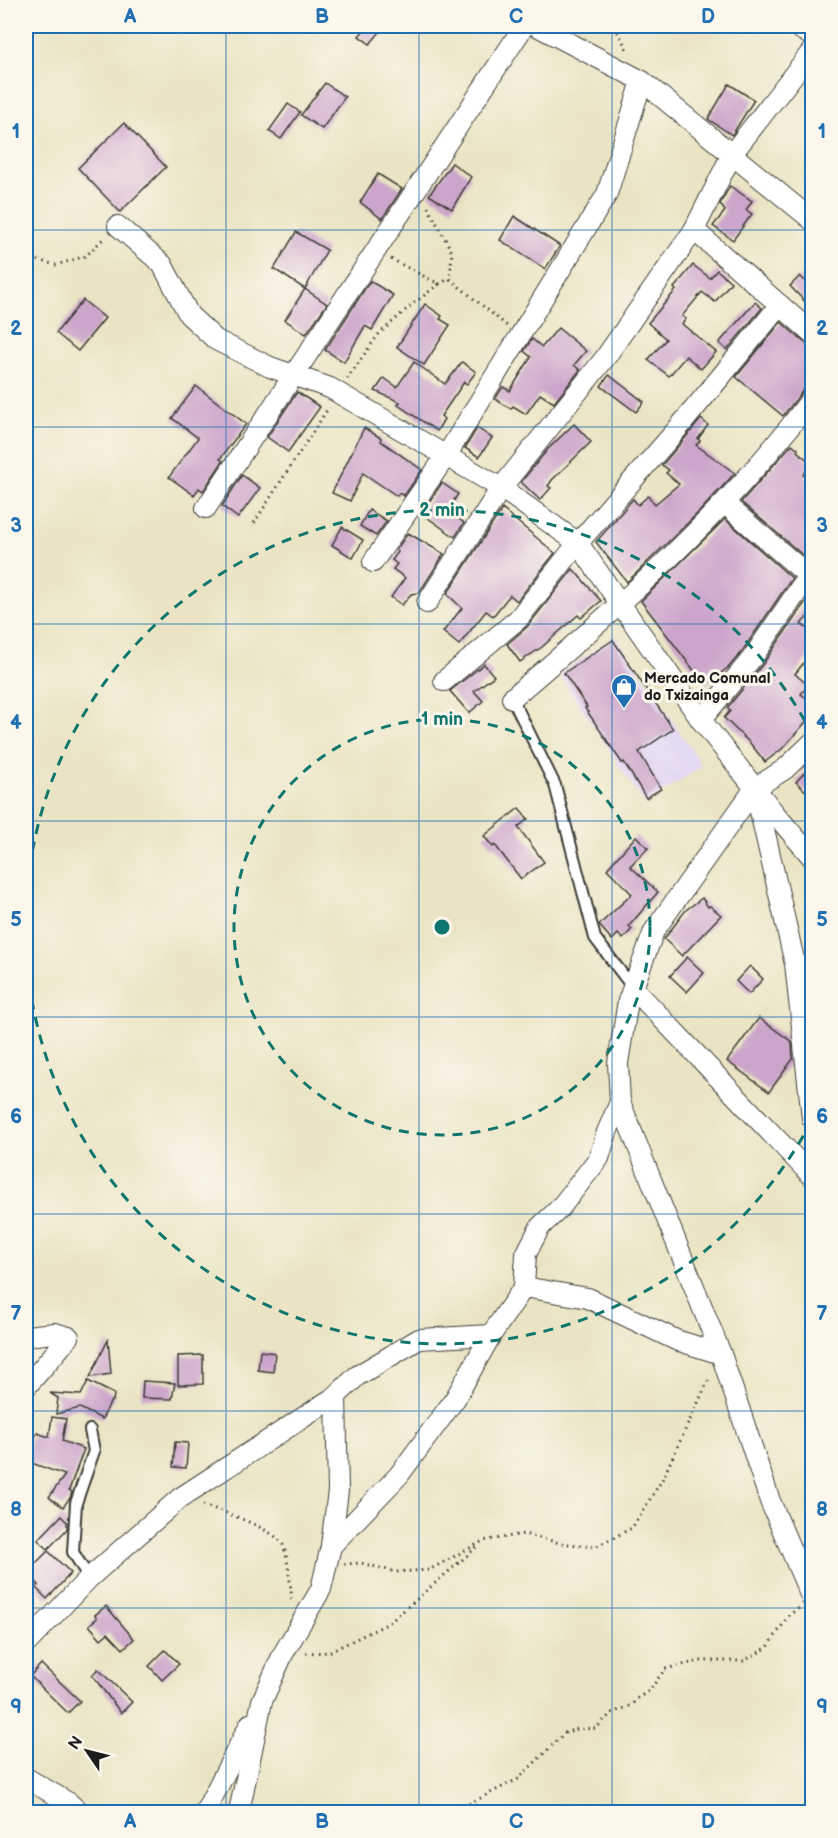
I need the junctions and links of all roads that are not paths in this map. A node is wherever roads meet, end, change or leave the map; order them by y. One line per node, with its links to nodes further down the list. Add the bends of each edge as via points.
1 (524, 26): 13 (street)
2 (537, 26): 6 (street)
3 (796, 26): 4 (street)
4 (813, 36)
5 (813, 51): 7 (street)
6 (642, 81): 7 (street); 15 (street, via 608,194)
7 (732, 153): 8 (street); 10 (street)
8 (809, 213)
9 (118, 226): 13 (street, via 162,264 189,315 216,340)
10 (694, 230): 11 (street); 16 (street, via 605,358)
11 (780, 305): 12 (street); 19 (street)
12 (813, 333)
13 (295, 375): 15 (street, via 330,388); 18 (street)
14 (813, 398): 17 (street)
15 (446, 456): 16 (street); 20 (street)
16 (501, 489): 19 (street); 22 (street)
17 (724, 503): 21 (street); 23 (street)
18 (206, 507)
19 (578, 543): 23 (street); 24 (street, via 518,619)
20 (373, 562)
21 (811, 575): 26 (street, via 753,657)
22 (427, 603)
23 (622, 604): 25 (street); 26 (street)
24 (444, 681)
25 (512, 698): 30 (lane, via 555,785 595,938)
26 (701, 720): 28 (street)
27 (813, 743): 28 (street)
28 (755, 788): 29 (street); 30 (street, via 654,931); 32 (street, via 795,964)
29 (813, 856)
30 (633, 988): 31 (street, via 618,1063); 33 (street)
31 (620, 1102): 34 (street, via 599,1158 540,1227 526,1254); 37 (street)
32 (813, 1118)
33 (813, 1176)
34 (524, 1287): 35 (street); 37 (street, via 588,1298 676,1340)
35 (491, 1335): 39 (street, via 419,1339 357,1376); 41 (street, via 455,1399 399,1475)
36 (26, 1336): 38 (street, via 55,1333 69,1337)
37 (721, 1354): 43 (street, via 770,1501)
38 (26, 1387)
39 (336, 1396): 41 (street, via 338,1491); 42 (street, via 180,1498)
40 (90, 1430): 42 (lane, via 94,1451 76,1503 74,1552)
41 (328, 1555): 45 (street, via 321,1589 283,1654)
42 (89, 1578): 44 (street)
43 (812, 1599)
44 (26, 1644)
45 (262, 1701): 48 (street); 49 (street)
46 (26, 1778): 47 (street)
47 (79, 1812)
48 (205, 1812)
49 (239, 1812)

